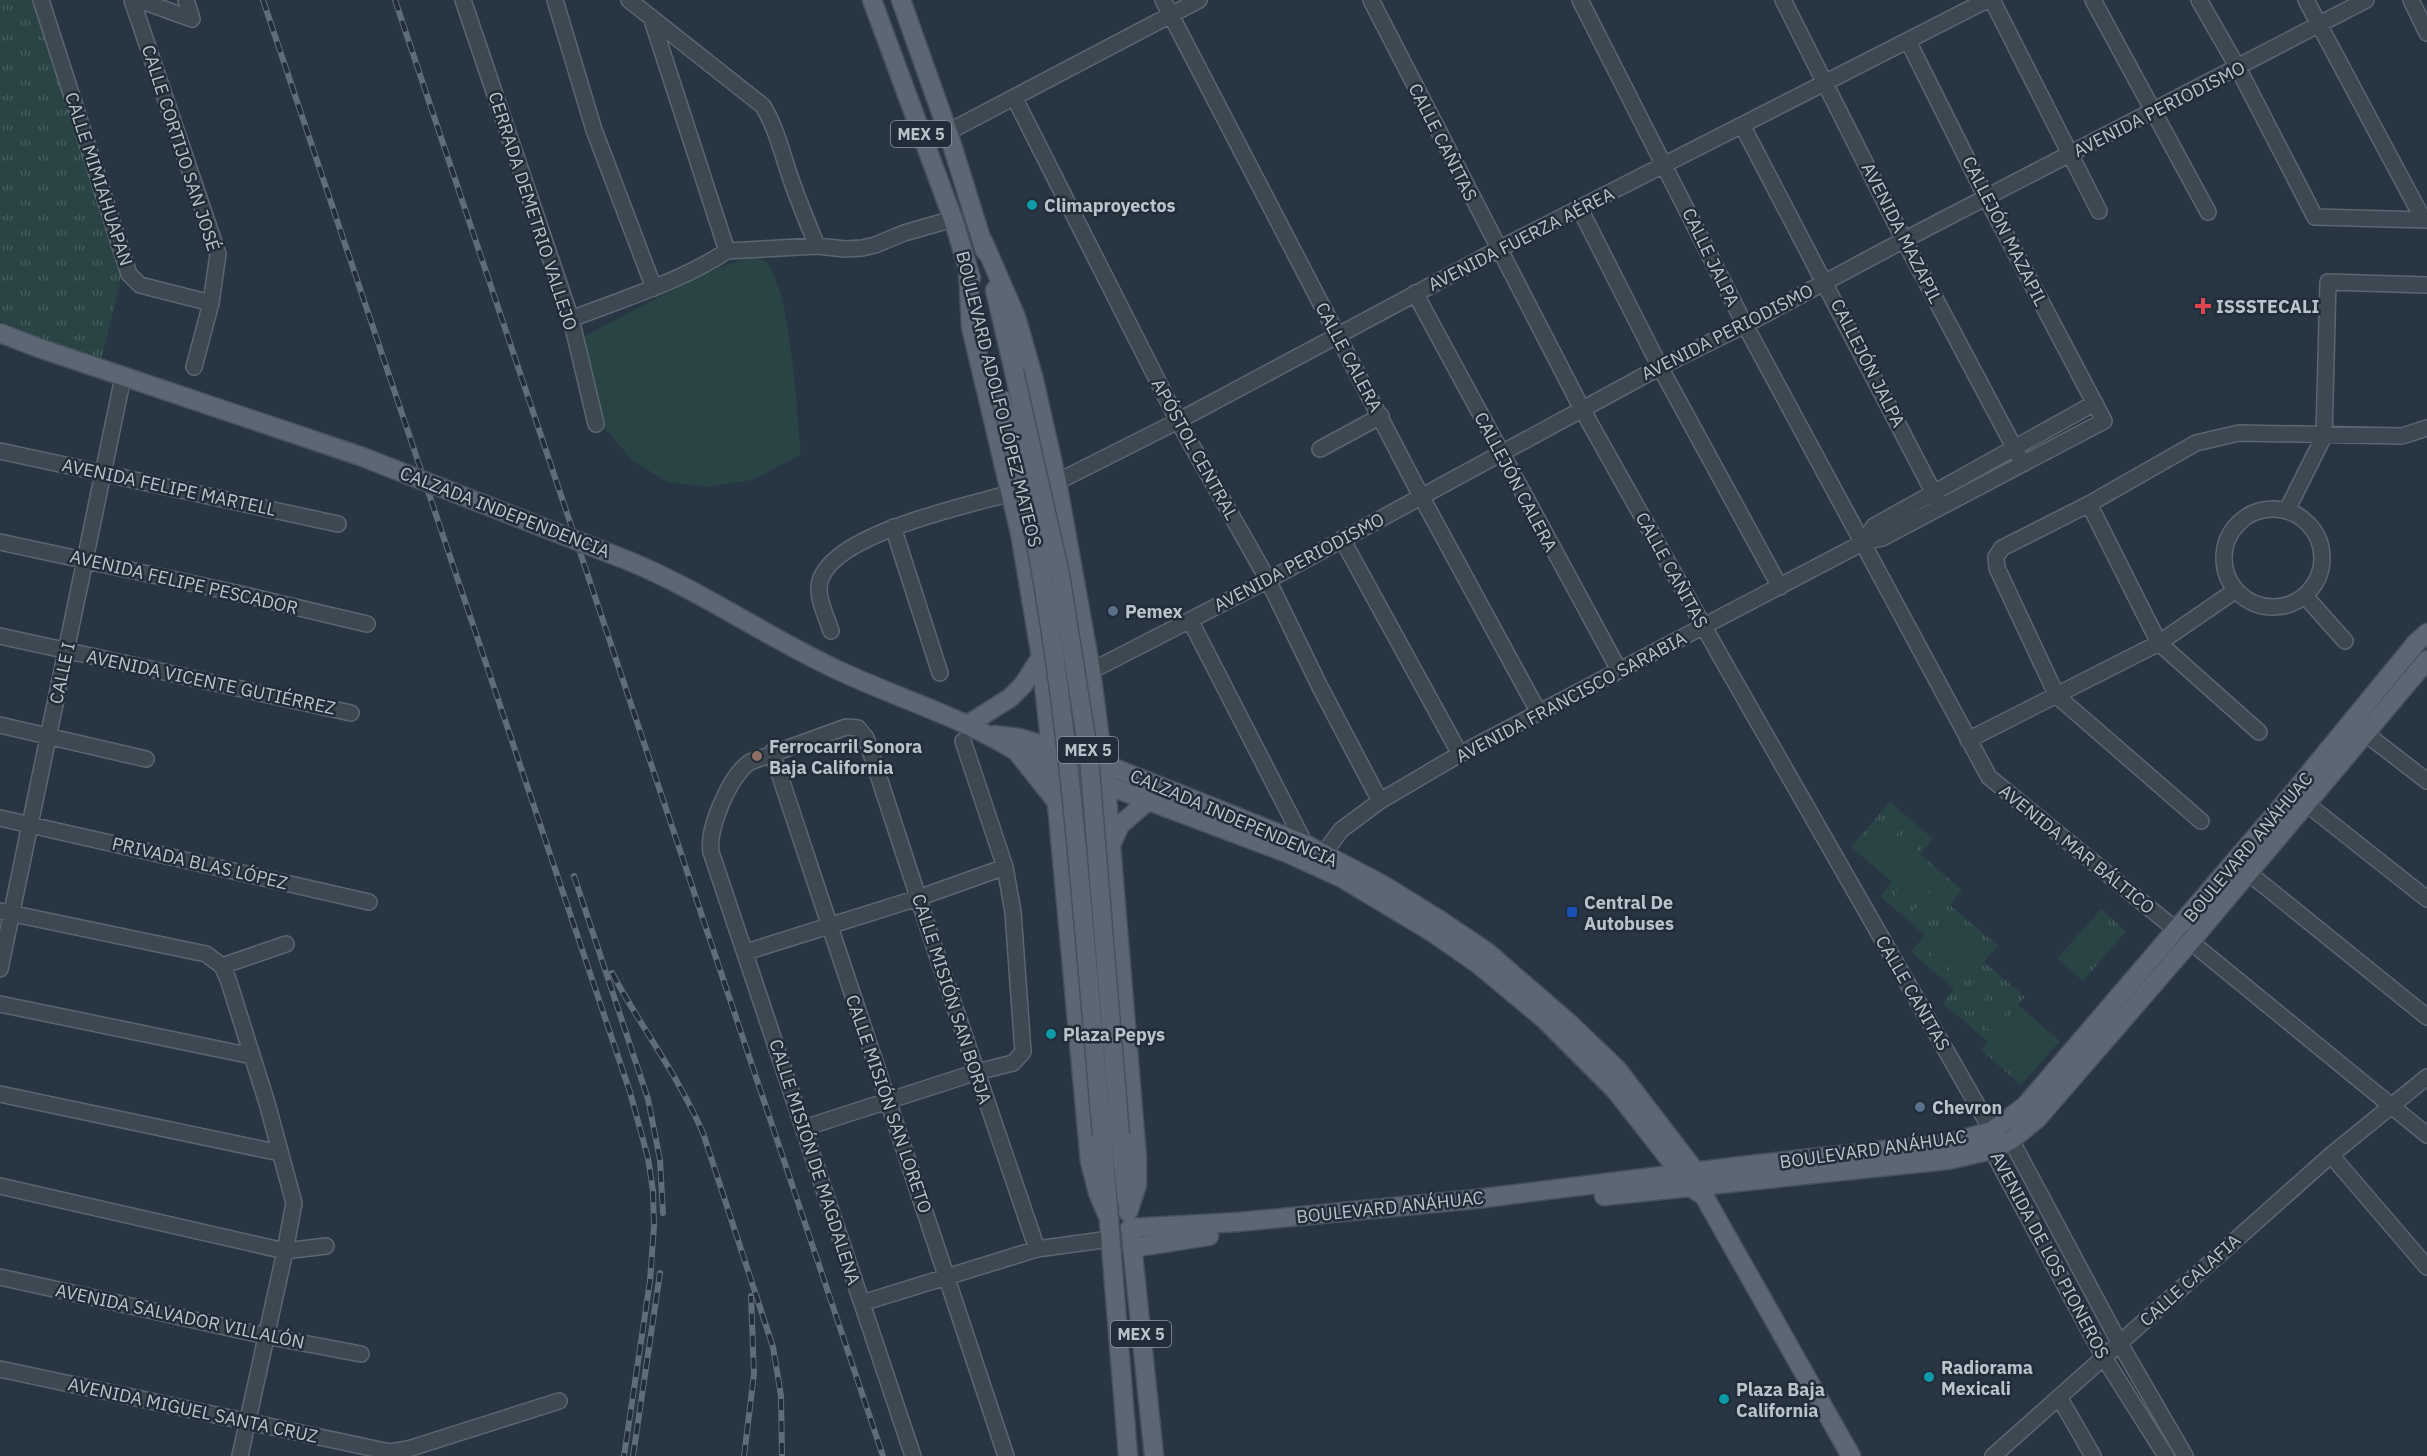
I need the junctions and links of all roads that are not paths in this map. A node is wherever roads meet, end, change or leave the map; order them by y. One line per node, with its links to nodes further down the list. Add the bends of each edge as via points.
1 (41, 0): 50 (street, CALLE MIMIAHUAPAN, via 129,274 140,285)
2 (132, 0): 50 (street, CALLE CORTIJO SAN JOSÉ, via 218,254)
3 (139, 0): 4 (street, via 192,19)
4 (186, 0)
5 (463, 0): 51 (street, CERRADA DEMETRIO VALLEJO)
6 (555, 0): 48 (street, via 594,130)
7 (629, 0): 22 (street)
8 (872, 0): 38 (main road, BOULEVARD ADOLFO LÓPEZ MATEOS / MEX 5)
9 (901, 0): 31 (main road, BOULEVARD ADOLFO LÓPEZ MATEOS / MEX 5)
10 (1162, 0): 21 (street, CALLE CALERA)
11 (1199, 0): 21 (street)
12 (1371, 0): 43 (street, CALLE CAÑITAS)
13 (1580, 0): 33 (street, CALLE JALPA)
14 (1783, 0): 27 (street, AVENIDA MAZAPIL)
15 (1989, 0): 25 (street, AVENIDA FUERZA AÉREA); 32 (street)
16 (2093, 0): 29 (street)
17 (2199, 0): 26 (street)
18 (2306, 0): 23 (street)
19 (2366, 0): 23 (street, AVENIDA PERIODISMO)
20 (2411, 0): 24 (street)
21 (1170, 15): 28 (street); 54 (street, CALLE CALERA)
22 (651, 17): 42 (street, via 763,106); 44 (street)
23 (2319, 25): 26 (street, AVENIDA PERIODISMO); 39 (street)
24 (2427, 33)
25 (1908, 41): 27 (street, AVENIDA FUERZA AÉREA); 34 (street, CALLEJÓN MAZAPIL)
26 (2238, 68): 29 (street, AVENIDA PERIODISMO); 39 (street, via 2315,217)
27 (1826, 82): 30 (street, AVENIDA FUERZA AÉREA); 40 (street, AVENIDA MAZAPIL)
28 (1014, 97): 31 (street); 61 (street, APÓSTOL CENTRAL)
29 (2152, 113): 32 (street, AVENIDA PERIODISMO); 37 (street)
30 (1742, 125): 33 (street, AVENIDA FUERZA AÉREA); 46 (street, CALLEJÓN JALPA)
31 (948, 132): 41 (main road, BOULEVARD ADOLFO LÓPEZ MATEOS / MEX 5)
32 (2072, 154): 34 (street, AVENIDA PERIODISMO); 36 (street)
33 (1665, 165): 35 (street, AVENIDA FUERZA AÉREA); 52 (street, CALLE JALPA)
34 (1986, 197): 40 (street, AVENIDA PERIODISMO); 58 (street, CALLEJÓN MAZAPIL)
35 (1580, 209): 43 (street, AVENIDA FUERZA AÉREA); 56 (street)
36 (2099, 211)
37 (2208, 212)
38 (953, 219): 42 (street, via 862,248); 45 (main road, BOULEVARD ADOLFO LÓPEZ MATEOS / MEX 5)
39 (2425, 220)
40 (1904, 240): 46 (street, AVENIDA PERIODISMO); 66 (street, AVENIDA MAZAPIL)
41 (983, 241): 72 (main road, via 1016,317); 157 (main road, BOULEVARD ADOLFO LÓPEZ MATEOS / MEX 5, bridge, via 1060,574 1089,757)
42 (817, 246): 44 (street)
43 (1499, 249): 49 (street, AVENIDA FUERZA AÉREA); 59 (street, CALLE CAÑITAS)
44 (727, 251): 48 (street)
45 (968, 269): 74 (main road, via 972,327); 157 (main road, BOULEVARD ADOLFO LÓPEZ MATEOS / MEX 5, bridge, via 1030,510 1052,640)
46 (1826, 281): 52 (street, AVENIDA PERIODISMO); 73 (street, CALLEJÓN JALPA)
47 (2427, 285): 65 (street, via 2328,282)
48 (654, 288): 51 (street)
49 (1415, 293): 54 (street, AVENIDA FUERZA AÉREA); 69 (street, CALLEJÓN CALERA)
50 (211, 303): 55 (street, CALLE CORTIJO SAN JOSÉ)
51 (571, 319): 63 (street, CERRADA DEMETRIO VALLEJO)
52 (1745, 325): 56 (street, AVENIDA PERIODISMO); 83 (street, CALLE JALPA)
53 (0, 333): 57 (main road, CALZADA INDEPENDENCIA)
54 (1337, 335): 60 (street, CALLE CALERA); 61 (street, AVENIDA FUERZA AÉREA)
55 (194, 367)
56 (1660, 367): 59 (street, AVENIDA PERIODISMO); 86 (street)
57 (123, 377): 71 (street, CALLE I); 108 (main road, CALZADA INDEPENDENCIA, bridge, via 360,456 647,567 779,640)
58 (2095, 403): 62 (street, CALLEJÓN MAZAPIL); 66 (street, AVENIDA FRANCISCO SARABIA)
59 (1582, 409): 69 (street, AVENIDA PERIODISMO); 91 (street, CALLE CAÑITAS)
60 (1381, 416): 67 (street); 75 (street, CALLE CALERA)
61 (1178, 421): 72 (street, AVENIDA FUERZA AÉREA); 85 (street, APÓSTOL CENTRAL)
62 (2104, 421): 70 (street, AVENIDA FRANCISCO SARABIA)
63 (596, 424)
64 (2427, 428): 65 (street, via 2402,436)
65 (2324, 436): 76 (street, via 2239,433 2196,442); 78 (street)
66 (2014, 448): 70 (street, AVENIDA MAZAPIL); 73 (street, AVENIDA FRANCISCO SARABIA)
67 (1320, 449)
68 (0, 451): 71 (street, AVENIDA FELIPE MARTELL)
69 (1502, 454): 75 (street, AVENIDA PERIODISMO); 100 (street, CALLEJÓN CALERA)
70 (2023, 464): 77 (street, AVENIDA FRANCISCO SARABIA)
71 (104, 473): 79 (street, AVENIDA FELIPE MARTELL); 84 (street, CALLE I)
72 (1057, 482): 101 (main road)
73 (1934, 492): 77 (street, CALLEJÓN JALPA); 83 (street, AVENIDA FRANCISCO SARABIA, via 1874,526)
74 (1011, 493): 80 (street); 98 (main road)
75 (1421, 496): 81 (street, AVENIDA PERIODISMO); 105 (street, CALLE CALERA)
76 (2089, 504): 96 (street); 103 (street, via 2002,548 1996,557 1997,568)
77 (1941, 507): 83 (street, AVENIDA FRANCISCO SARABIA, via 1882,538)
78 (2287, 510): 87 (street, via 2256,511 2231,531 2223,561); 88 (street, via 2312,527 2323,556 2315,585)
79 (338, 524)
80 (893, 527): 92 (street, via 860,541 825,571 819,586 820,597); 102 (street)
81 (1342, 539): 85 (street, AVENIDA PERIODISMO); 118 (street)
82 (0, 542): 84 (street, AVENIDA FELIPE PESCADOR)
83 (1864, 542): 86 (street, AVENIDA FRANCISCO SARABIA); 113 (street, AVENIDA MAR BÁLTICO)
84 (86, 560): 90 (street, AVENIDA FELIPE PESCADOR); 97 (street, CALLE I)
85 (1268, 580): 89 (street, AVENIDA PERIODISMO); 127 (street, APÓSTOL CENTRAL)
86 (1780, 587): 91 (street, AVENIDA FRANCISCO SARABIA)
87 (2236, 590): 88 (street, via 2261,606 2291,604); 96 (street)
88 (2305, 596): 95 (street)
89 (1190, 620): 101 (street, AVENIDA PERIODISMO); 132 (street)
90 (367, 624)
91 (1704, 627): 100 (street, AVENIDA FRANCISCO SARABIA); 156 (street, CALLE CAÑITAS)
92 (831, 631)
93 (2427, 633): 125 (main road, BOULEVARD ANÁHUAC)
94 (0, 636): 97 (street, AVENIDA VICENTE GUTIÉRREZ)
95 (2345, 641)
96 (2159, 643): 103 (street); 107 (street)
97 (66, 651): 104 (street, AVENIDA VICENTE GUTIÉRREZ); 110 (street, CALLE I)
98 (1041, 657): 108 (main road, via 1023,685); 115 (main road)
99 (2427, 660): 109 (main road, BOULEVARD ANÁHUAC)
100 (1619, 670): 105 (street, AVENIDA FRANCISCO SARABIA)
101 (1091, 671): 112 (main road)
102 (940, 673)
103 (2057, 696): 113 (street); 130 (street)
104 (351, 713)
105 (1539, 713): 118 (street, AVENIDA FRANCISCO SARABIA)
106 (0, 725): 110 (street)
107 (2259, 732)
108 (965, 733): 111 (main road, CALZADA INDEPENDENCIA); 135 (street)
109 (2366, 734): 123 (street); 125 (main road, BOULEVARD ANÁHUAC)
110 (48, 735): 119 (street); 131 (street, CALLE I)
111 (991, 735): 115 (main road, CALZADA INDEPENDENCIA); 116 (main road, CALZADA INDEPENDENCIA)
112 (1101, 740): 120 (main road); 122 (main road)
113 (1968, 740): 142 (street, AVENIDA MAR BÁLTICO, via 1989,777)
114 (871, 747): 117 (street, CALLE MISIÓN DE MAGDALENA, via 858,728 846,728); 137 (street, CALLE MISIÓN SAN BORJA)
115 (1051, 747): 120 (main road, CALZADA INDEPENDENCIA); 121 (main road)
116 (1016, 751): 121 (main road, CALZADA INDEPENDENCIA); 128 (main road)
117 (772, 752): 141 (street, CALLE MISIÓN SAN LORETO); 144 (street, CALLE MISIÓN DE MAGDALENA, via 744,766 714,818 709,843)
118 (1460, 754): 127 (street, AVENIDA FRANCISCO SARABIA)
119 (146, 759)
120 (1104, 764): 122 (main road, CALZADA INDEPENDENCIA); 124 (main road)
121 (1052, 765): 124 (main road, CALZADA INDEPENDENCIA); 128 (main road)
122 (1144, 780): 132 (main road, CALZADA INDEPENDENCIA)
123 (2427, 781)
124 (1106, 786): 126 (main road, CALZADA INDEPENDENCIA); 133 (main road)
125 (2299, 798): 136 (main road, BOULEVARD ANÁHUAC); 138 (street)
126 (1148, 801): 133 (main road, via 1119,825); 163 (main road, CALZADA INDEPENDENCIA, via 1342,878 1478,964 1543,1018 1616,1091)
127 (1380, 801): 134 (street, AVENIDA FRANCISCO SARABIA, via 1341,830)
128 (1057, 804): 165 (main road, via 1090,1162)
129 (0, 818): 131 (street, PRIVADA BLAS LÓPEZ)
130 (2201, 821)
131 (31, 824): 139 (street, PRIVADA BLAS LÓPEZ); 140 (street, CALLE I)
132 (1305, 844): 134 (main road, CALZADA INDEPENDENCIA)
133 (1111, 846): 166 (main road, via 1137,1158 1137,1185)
134 (1324, 853): 163 (main road, CALZADA INDEPENDENCIA, via 1383,885 1487,952 1570,1024 1617,1070)
135 (1005, 867): 137 (street); 150 (street, via 1013,912 1023,1047 1013,1063)
136 (2242, 867): 142 (main road, BOULEVARD ANÁHUAC); 148 (street)
137 (918, 898): 141 (street); 150 (street, CALLE MISIÓN SAN BORJA)
138 (2427, 898)
139 (369, 902)
140 (6, 912): 145 (street, via 195,951); 146 (street, CALLE I)
141 (830, 926): 144 (street); 153 (street, CALLE MISIÓN SAN LORETO)
142 (2184, 936): 154 (street, AVENIDA MAR BÁLTICO); 156 (main road, BOULEVARD ANÁHUAC, via 2025,1106); 159 (main road, BOULEVARD ANÁHUAC, via 2037,1119)
143 (286, 944): 145 (street)
144 (746, 952): 155 (street, CALLE MISIÓN DE MAGDALENA)
145 (222, 966): 149 (street)
146 (0, 969)
147 (0, 1004): 149 (street)
148 (2427, 1017)
149 (252, 1056): 161 (street)
150 (977, 1072): 153 (street); 170 (street, CALLE MISIÓN SAN BORJA)
151 (2427, 1077): 154 (street, CALLE CALAFIA)
152 (0, 1094): 161 (street)
153 (888, 1101): 155 (street); 174 (street, CALLE MISIÓN SAN LORETO)
154 (2390, 1106): 158 (street, AVENIDA MAR BÁLTICO); 162 (street, CALLE CALAFIA)
155 (804, 1128): 175 (street, CALLE MISIÓN DE MAGDALENA)
156 (1992, 1131): 159 (street, AVENIDA DE LOS PIONEROS); 160 (street, AVENIDA DE LOS PIONEROS); 163 (main road, BOULEVARD ANÁHUAC, via 1949,1143)
157 (1111, 1135): 165 (main road, BOULEVARD ADOLFO LÓPEZ MATEOS / MEX 5); 166 (main road, BOULEVARD ADOLFO LÓPEZ MATEOS / MEX 5)
158 (2427, 1135)
159 (2011, 1140): 160 (main road, BOULEVARD ANÁHUAC); 177 (street, AVENIDA DE LOS PIONEROS)
160 (1992, 1150): 163 (main road, BOULEVARD ANÁHUAC, via 1948,1160); 179 (street, AVENIDA DE LOS PIONEROS)
161 (280, 1153): 171 (street, via 294,1203)
162 (2331, 1155): 172 (street); 177 (street, CALLE CALAFIA)
163 (1696, 1183): 166 (main road, BOULEVARD ANÁHUAC, via 1250,1221); 169 (main road, BOULEVARD ANÁHUAC, via 1321,1223); 189 (main road, CALZADA INDEPENDENCIA)
164 (0, 1186): 171 (street)
165 (1108, 1219): 167 (main road, BOULEVARD ADOLFO LÓPEZ MATEOS / MEX 5)
166 (1129, 1220): 169 (main road, BOULEVARD ADOLFO LÓPEZ MATEOS / MEX 5)
167 (1110, 1239): 170 (street); 187 (main road, BOULEVARD ADOLFO LÓPEZ MATEOS / MEX 5)
168 (326, 1246): 171 (street)
169 (1132, 1248): 188 (main road, BOULEVARD ADOLFO LÓPEZ MATEOS / MEX 5)
170 (1037, 1249): 174 (street)
171 (285, 1251): 176 (street)
172 (2427, 1267)
173 (0, 1276): 176 (street, AVENIDA SALVADOR VILLALÓN)
174 (946, 1277): 175 (street); 184 (street, CALLE MISIÓN SAN LORETO)
175 (862, 1303): 186 (street, CALLE MISIÓN DE MAGDALENA)
176 (266, 1336): 178 (street, AVENIDA SALVADOR VILLALÓN); 183 (street)
177 (2119, 1342): 179 (street, CALLE CALAFIA); 193 (street, AVENIDA DE LOS PIONEROS)
178 (361, 1354)
179 (2103, 1356): 181 (street, CALLE CALAFIA); 192 (street, AVENIDA DE LOS PIONEROS)
180 (0, 1369): 183 (street, AVENIDA MIGUEL SANTA CRUZ)
181 (2059, 1397): 190 (street, CALLE CALAFIA); 191 (street)
182 (559, 1401): 183 (street, AVENIDA MIGUEL SANTA CRUZ, via 398,1452)
183 (248, 1421): 185 (street)
184 (1002, 1455)
185 (240, 1456)
186 (913, 1456)
187 (1128, 1456)
188 (1154, 1456)
189 (1851, 1456)
190 (1993, 1456)
191 (2093, 1456)
192 (2166, 1456)
193 (2185, 1456)

